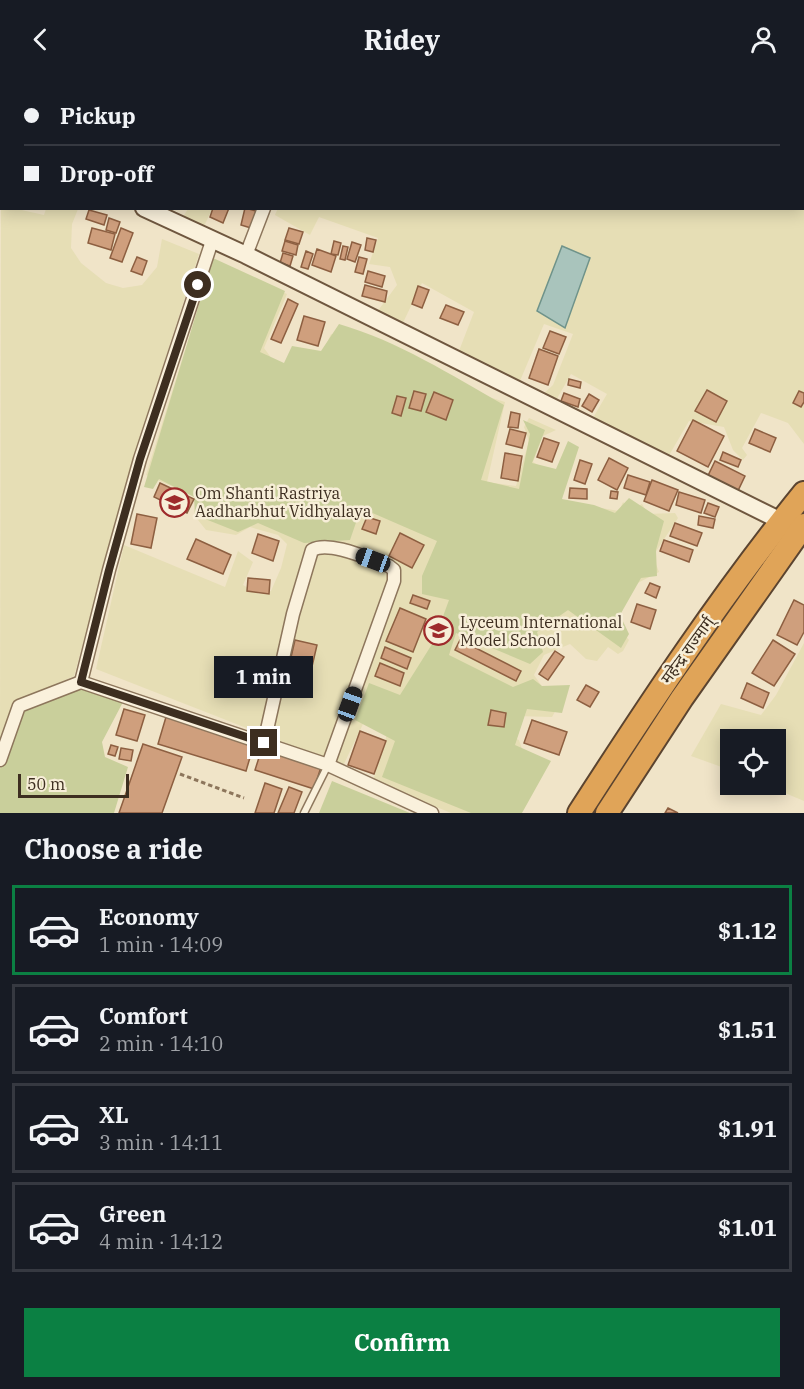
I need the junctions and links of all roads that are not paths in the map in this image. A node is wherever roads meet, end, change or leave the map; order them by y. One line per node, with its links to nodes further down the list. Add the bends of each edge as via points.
1 (148, 210): 3 (main road)
2 (263, 210): 4 (street)
3 (212, 241): 4 (main road); 7 (street, via 140,459)
4 (246, 255): 6 (main road)
5 (804, 493): 6 (highway, महेन्द्र राज्मार्ग्)
6 (797, 527): 13 (highway, महेन्द्र राज्मार्ग्, via 662,685); 14 (highway, महेन्द्र राज्मार्ग्)
7 (81, 682): 8 (street); 9 (street, via 19,706)
8 (264, 743): 10 (street); 10 (street, via 312,550 340,549 389,566 394,570 394,581)
9 (0, 760)
10 (328, 765): 11 (lane); 12 (street)
11 (304, 813)
12 (432, 813)
13 (579, 813)
14 (607, 813)

